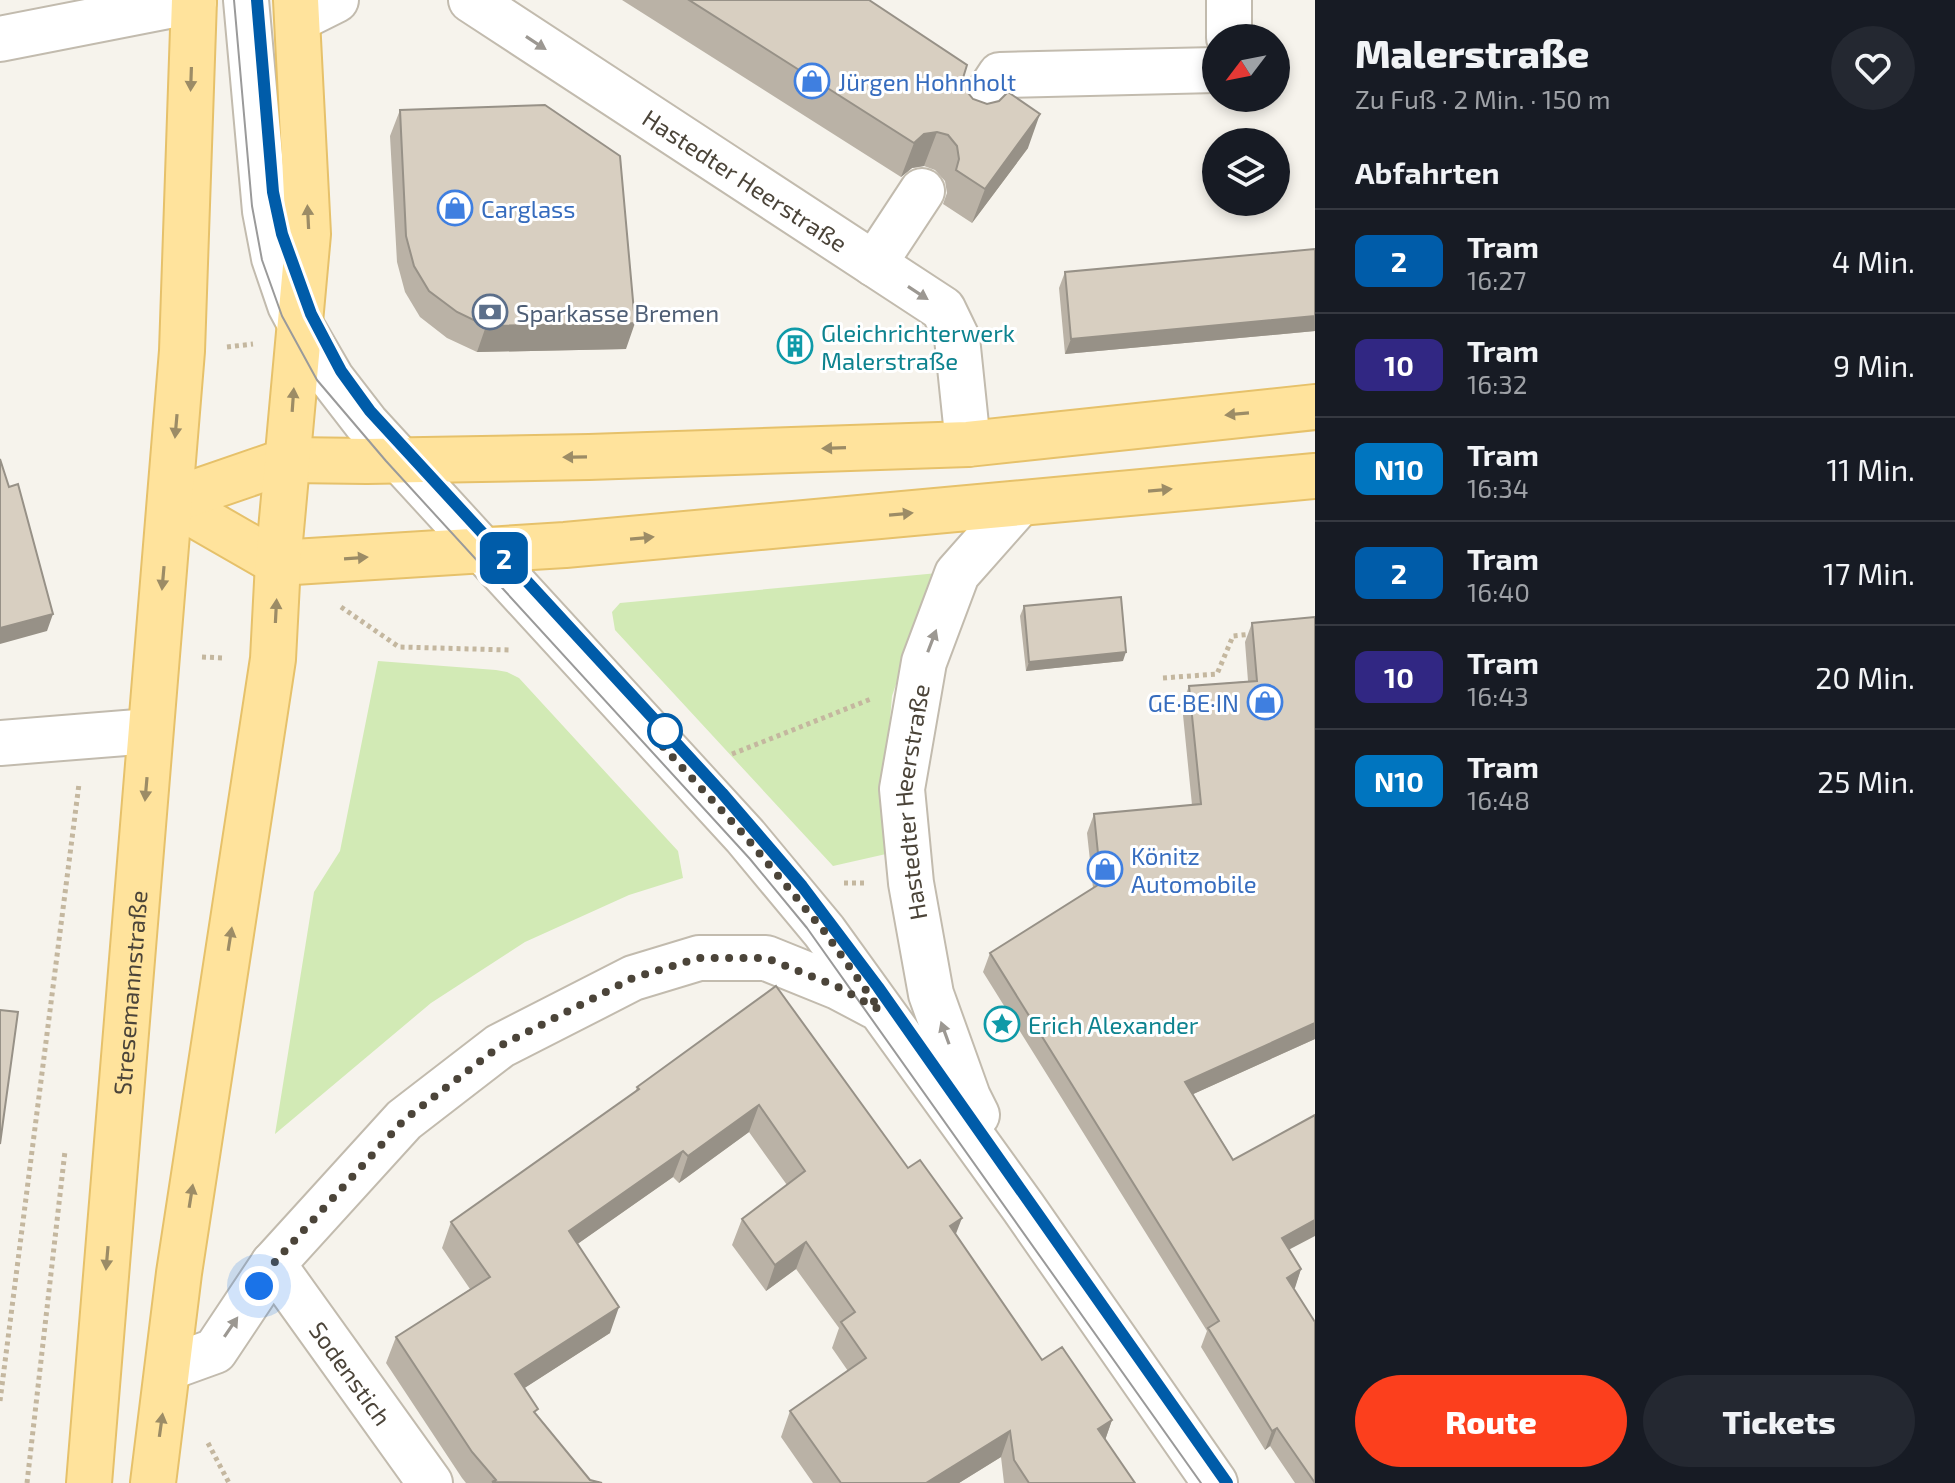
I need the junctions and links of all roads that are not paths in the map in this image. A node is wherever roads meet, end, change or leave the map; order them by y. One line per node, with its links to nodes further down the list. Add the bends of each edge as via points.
1 (246, 0): 13 (street, via 265,211)
2 (336, 0): 6 (street)
3 (471, 0): 12 (street, Hastedter Heerstraße, one-way to 12)
4 (1229, 0): 7 (street)
5 (194, 1): 8 (street); 19 (main road, one-way to 19, via 182,351)
6 (297, 9): 13 (main road, one-way to 6, via 308,234)
7 (1229, 24)
8 (0, 39)
9 (1202, 70): 10 (street, via 1000,75)
10 (975, 113)
11 (922, 191): 12 (street)
12 (874, 264): 15 (street, Hastedter Heerstraße, one-way to 15, via 943,309 957,338)
13 (298, 331): 16 (main road, one-way to 13); 17 (street)
14 (1315, 407): 15 (main road, one-way to 15)
15 (968, 444): 17 (main road, one-way to 17)
16 (289, 460): 17 (main road); 19 (main road); 22 (main road)
17 (400, 460): 21 (street)
18 (1315, 476): 20 (main road, one-way to 18)
19 (170, 501): 22 (main road); 23 (main road, Stresemannstraße, one-way to 23)
20 (1019, 504): 21 (main road, one-way to 20); 26 (street, Hastedter Heerstraße, one-way to 20, via 968,1097 931,994 911,883 902,789 924,662 957,574)
21 (481, 549): 22 (main road, one-way to 21); 25 (street, via 745,836 824,931)
22 (278, 563): 28 (main road, one-way to 22, via 273,659)
23 (150, 731): 24 (street); 29 (main road, Stresemannstraße, one-way to 29)
24 (0, 743)
25 (880, 1010): 26 (street, Hastedter Heerstraße); 27 (street, Hastedter Heerstraße, via 766,958 699,958 633,978 500,1046 404,1120)
26 (1023, 1207): 32 (street, Hastedter Heerstraße)
27 (273, 1264): 28 (street, one-way to 27, via 215,1351); 31 (street, Sodenstich)
28 (168, 1368): 30 (main road, one-way to 28)
29 (89, 1483)
30 (153, 1483)
31 (430, 1483)
32 (1215, 1483)

